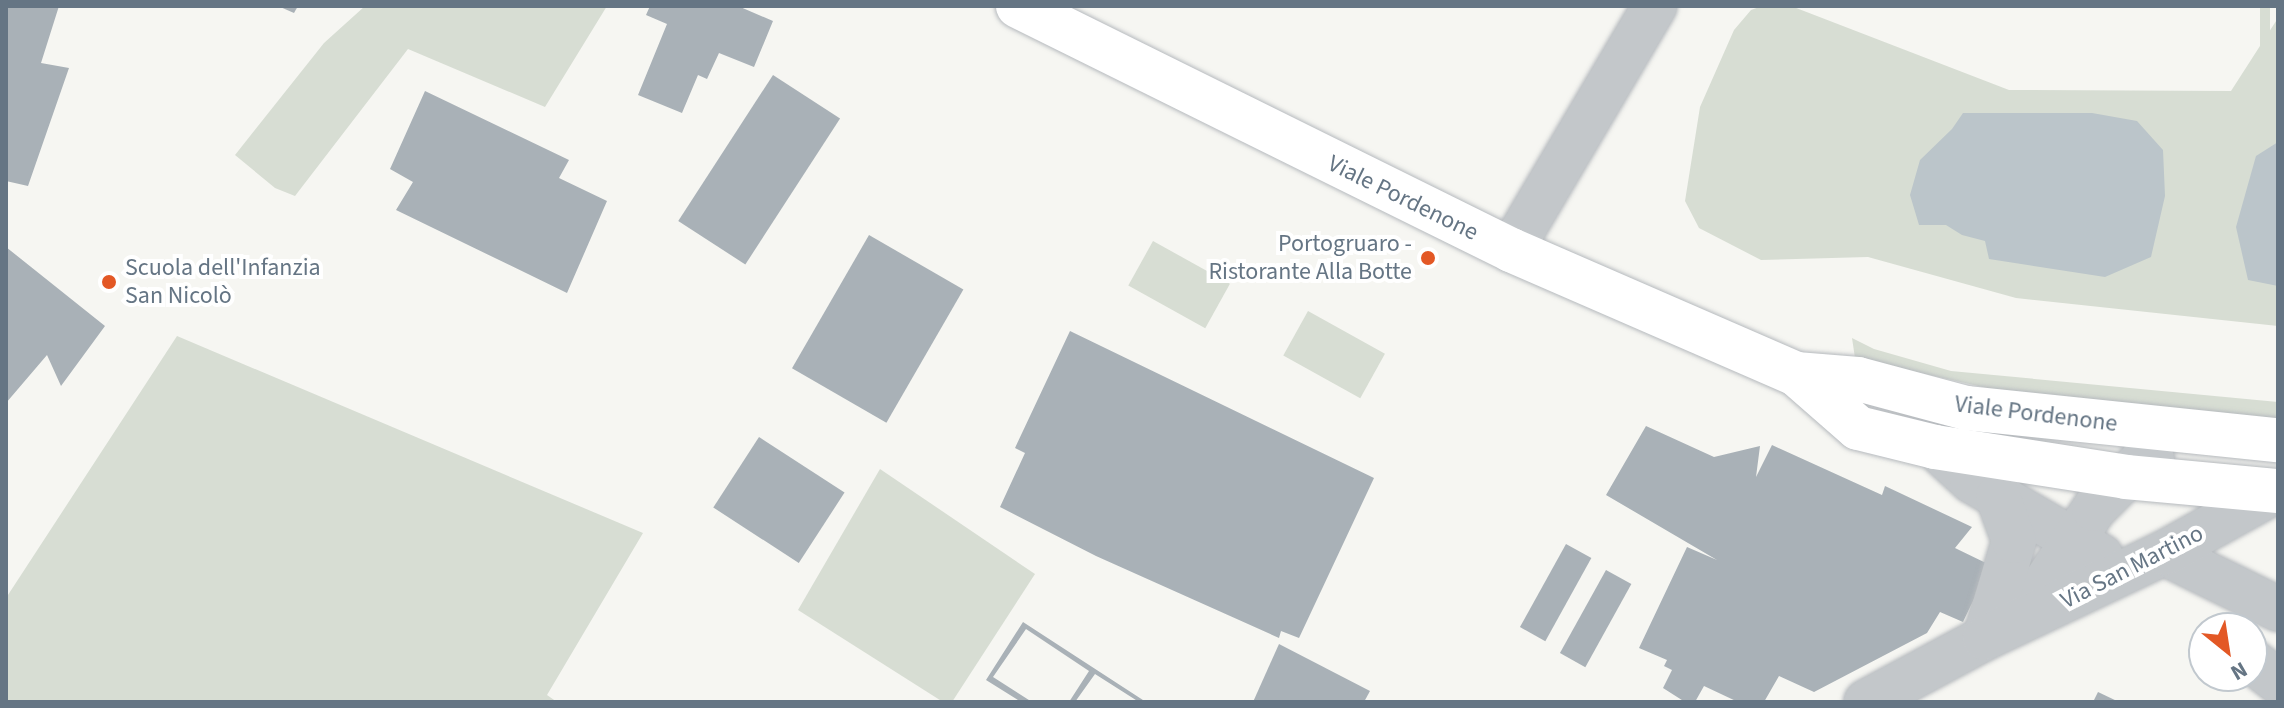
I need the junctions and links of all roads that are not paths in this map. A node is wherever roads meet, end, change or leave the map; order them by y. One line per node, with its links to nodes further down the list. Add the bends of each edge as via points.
1 (1018, 6): 3 (main road, Viale Pordenone)
2 (1655, 6): 3 (street)
3 (1511, 250): 4 (main road, Viale Pordenone)
4 (1796, 374): 5 (main road, Viale Pordenone, via 1858,379 1966,408); 6 (main road, Viale Pordenone, via 1858,428)
5 (2278, 440)
6 (1935, 447): 7 (main road, Viale Pordenone); 9 (street)
7 (2126, 477): 8 (main road, Viale Pordenone); 10 (street, Via San Martino, via 2094,509)
8 (2277, 484): 11 (street, Via San Martino)
9 (1998, 497): 10 (street); 13 (street, via 2014,541)
10 (2074, 541): 11 (street); 13 (street, Via San Martino, via 2037,595)
11 (2146, 562): 12 (street); 13 (street, Via San Martino)
12 (2278, 609)
13 (1985, 638): 14 (street, Via San Martino)
14 (1866, 702)

